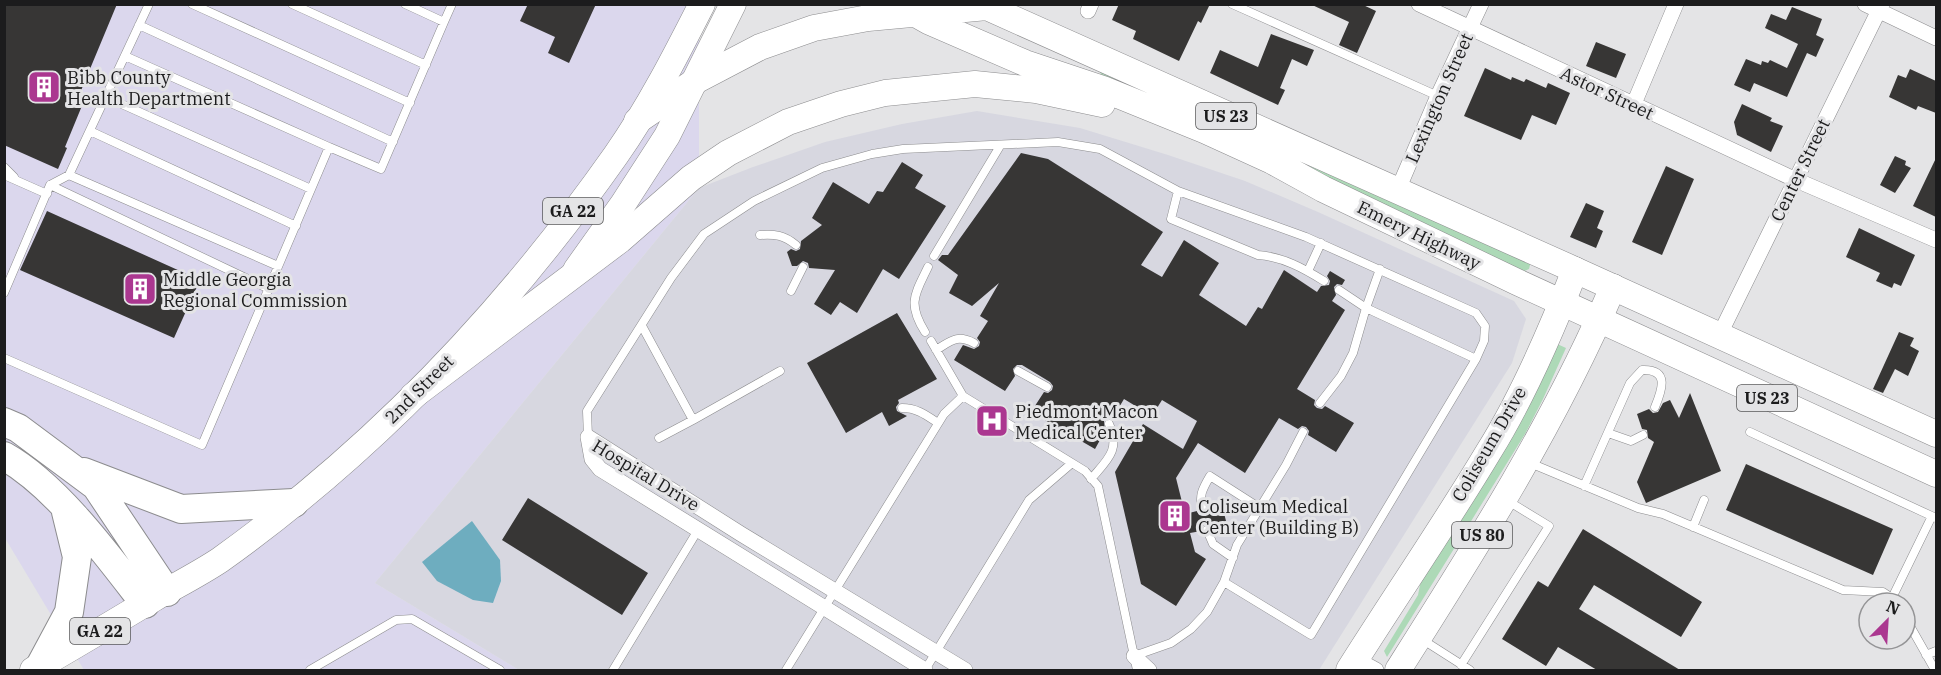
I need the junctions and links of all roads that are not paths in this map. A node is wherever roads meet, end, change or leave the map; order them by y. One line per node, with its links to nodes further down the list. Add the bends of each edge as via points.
1 (149, 4): 16 (lane)
2 (192, 4): 24 (lane)
3 (292, 4): 20 (lane)
4 (405, 4): 15 (lane)
5 (452, 4): 15 (lane)
6 (702, 4): 26 (main road, 2nd Street / GA 22)
7 (733, 4): 21 (main road, GA 22)
8 (1232, 4): 22 (lane)
9 (1419, 4): 17 (street, Astor Street)
10 (1481, 4): 17 (street, Lexington Street)
11 (1677, 4): 25 (street)
12 (983, 6): 14 (main road); 40 (main road, Emery Highway / US 23)
13 (1876, 7): 18 (street); 36 (street, Center Street)
14 (907, 10): 21 (main road, via 814,28 760,47); 27 (main road, Emery Highway / US 23, via 1025,63)
15 (444, 22): 20 (lane)
16 (139, 25): 19 (lane); 29 (lane)
17 (1470, 29): 22 (street, Lexington Street); 25 (street, Astor Street)
18 (1936, 38)
19 (125, 56): 23 (lane); 31 (lane)
20 (426, 65): 24 (lane)
21 (697, 80): 26 (main road); 54 (main road, GA 22, via 667,136)
22 (1437, 96): 40 (street, Lexington Street)
23 (106, 97): 28 (lane); 38 (lane)
24 (410, 104): 29 (lane)
25 (1634, 106): 36 (street, Astor Street)
26 (637, 121): 75 (main road, 2nd Street / GA 22, via 589,190 499,304)
27 (1204, 130): 54 (main road, via 1026,89 975,84 885,93 788,122 728,153 691,178 620,240); 61 (main road, Emery Highway / US 23)
28 (90, 131): 34 (lane); 42 (lane)
29 (393, 142): 31 (lane, via 381,169)
30 (1000, 146): 39 (lane, via 1058,142 1100,149); 47 (lane); 64 (lane, via 903,148 872,154 822,168 754,201 704,234)
31 (329, 147): 38 (lane)
32 (4, 166): 35 (lane)
33 (4, 175): 35 (lane)
34 (69, 175): 37 (lane); 48 (lane)
35 (17, 180): 41 (lane)
36 (1796, 180): 44 (street, Astor Street); 66 (street, Center Street)
37 (50, 185): 41 (lane); 57 (lane)
38 (311, 189): 42 (lane)
39 (1178, 191): 45 (lane); 53 (lane, via 1171,219)
40 (1398, 192): 52 (main road, Emery Highway / US 23)
41 (47, 194): 60 (lane)
42 (296, 226): 48 (lane)
43 (760, 235): 46 (lane, via 786,237)
44 (1936, 240)
45 (1321, 243): 51 (lane); 53 (lane)
46 (796, 245)
47 (934, 256)
48 (278, 266): 57 (lane)
49 (803, 267): 59 (lane)
50 (928, 267): 65 (lane, via 915,293 913,308)
51 (1380, 269): 62 (lane); 71 (lane, via 1476,313 1485,326)
52 (1575, 270): 56 (main road, Emery Highway / US 23); 61 (main road, Coliseum Drive / US 80)
53 (1308, 271): 55 (lane)
54 (572, 275): 75 (main road)
55 (1324, 281)
56 (1612, 287): 63 (main road); 66 (main road, Emery Highway / US 23)
57 (269, 289): 70 (lane, via 202,446)
58 (1339, 290): 62 (lane)
59 (791, 291)
60 (4, 293)
61 (1563, 303): 63 (main road, Emery Highway / US 23); 122 (main road, Coliseum Drive / US 80, via 1490,449)
62 (1366, 308): 71 (lane); 77 (lane, via 1353,353)
63 (1599, 320): 92 (main road, US 80); 95 (main road, Emery Highway / US 23)
64 (642, 326): 80 (lane); 89 (lane, via 587,411)
65 (925, 332)
66 (1719, 336): 88 (main road, Emery Highway / US 23)
67 (931, 341): 69 (lane)
68 (974, 343): 69 (lane, via 957,338)
69 (936, 350): 76 (lane)
70 (4, 358)
71 (1476, 359): 109 (lane, via 1311,635)
72 (780, 371): 80 (lane)
73 (1018, 371): 74 (lane)
74 (1047, 387)
75 (413, 396): 100 (main road, 2nd Street / GA 22)
76 (963, 396): 82 (lane); 93 (lane)
77 (1320, 403)
78 (1655, 407): 86 (lane, via 1662,380 1657,373 1642,370 1630,383)
79 (902, 408): 82 (lane, via 921,411)
80 (693, 420): 90 (lane)
81 (4, 422): 94 (highway)
82 (938, 423): 110 (lane)
83 (1109, 424): 96 (lane, via 1115,436 1114,448)
84 (1303, 432): 102 (lane)
85 (1750, 432): 104 (lane)
86 (1608, 433): 87 (lane, via 1631,441); 97 (lane)
87 (1644, 435)
88 (1936, 435)
89 (588, 437): 106 (street, Hospital Drive, via 592,459 600,469); 110 (street, Hospital Drive)
90 (659, 438)
91 (4, 456): 101 (highway)
92 (1526, 461): 97 (lane); 98 (main road, US 80)
93 (1072, 463): 96 (lane); 118 (lane, via 1029,500)
94 (69, 466): 100 (highway, via 181,509); 113 (highway, via 96,486)
95 (1936, 474)
96 (1091, 479): 120 (lane, via 1098,486)
97 (1584, 486): 105 (lane)
98 (1504, 498): 115 (main road, US 80); 121 (lane, via 1549,526)
99 (1704, 500): 105 (lane)
100 (294, 503): 113 (main road, 2nd Street / GA 22, via 217,561)
101 (64, 504): 113 (highway); 123 (highway, via 77,557 69,612)
102 (1260, 508): 103 (lane, via 1210,476 1202,490); 108 (lane)
103 (1203, 510)
104 (1934, 517): 112 (lane)
105 (1693, 527): 111 (lane, via 1843,590)
106 (698, 530): 114 (street, Hospital Drive); 126 (lane)
107 (1207, 530): 108 (lane, via 1213,543)
108 (1233, 558): 109 (lane)
109 (1224, 582): 120 (lane, via 1207,612 1191,629)
110 (834, 591): 114 (lane); 118 (street, Hospital Drive)
111 (1863, 591)
112 (1898, 591)
113 (156, 598): 123 (main road, 2nd Street / GA 22)
114 (823, 608): 127 (lane); 128 (street, Hospital Drive)
115 (1419, 637): 121 (lane); 131 (main road, US 80)
116 (1917, 639): 119 (lane)
117 (1936, 651): 119 (lane)
118 (936, 653): 128 (lane); 129 (street, Hospital Drive)
119 (1926, 655): 133 (lane)
120 (1136, 663): 130 (street)
121 (1461, 665): 132 (lane)
122 (1360, 667)
123 (36, 668)
124 (310, 670): 125 (lane, via 396,620 412,619)
125 (500, 670)
126 (613, 670)
127 (786, 670)
128 (925, 670)
129 (965, 670)
130 (1149, 670)
131 (1398, 670)
132 (1470, 670)
133 (1935, 670)

